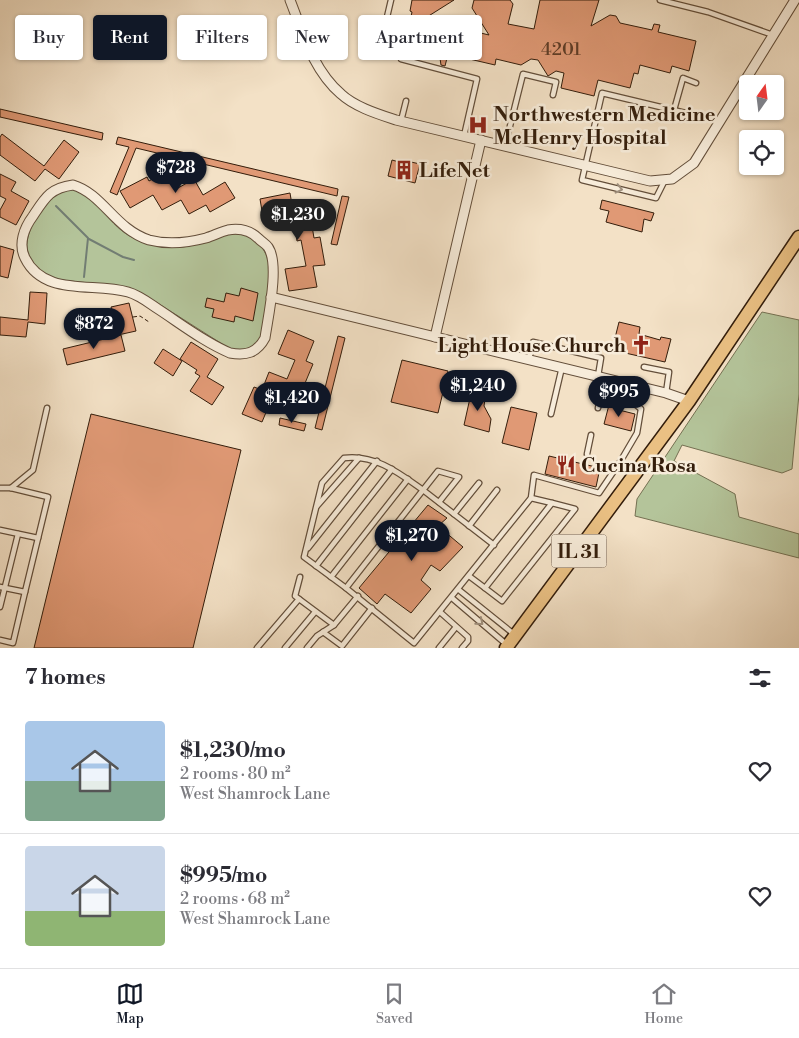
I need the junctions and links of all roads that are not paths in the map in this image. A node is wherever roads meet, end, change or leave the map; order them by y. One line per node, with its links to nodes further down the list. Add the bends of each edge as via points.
1 (290, 0): 10 (street, via 320,70 341,95 369,110)
2 (391, 0): 12 (lane, via 387,17 404,47 401,59 477,79)
3 (660, 0): 5 (lane, via 708,12)
4 (795, 0): 5 (street)
5 (773, 35): 11 (street)
6 (696, 83): 9 (lane, via 683,78)
7 (553, 95): 14 (lane, via 556,82 522,74)
8 (406, 101): 10 (lane)
9 (674, 110): 11 (lane); 15 (lane, via 602,93)
10 (401, 121): 12 (street)
11 (720, 122): 16 (street, via 694,163 672,179)
12 (464, 136): 13 (street)
13 (481, 140): 14 (street); 19 (street)
14 (505, 146): 15 (street)
15 (584, 166): 16 (street, via 650,181); 16 (lane, one-way to 16, via 582,180 656,198)
16 (665, 180)
17 (799, 237): 26 (main road, IL 31)
18 (271, 297): 18 (street, via 273,265 269,248 254,235 242,230 227,230 180,243 147,239 116,220 84,188 73,185 55,189 45,198 24,231 21,242 23,256 41,278 54,283 128,292 230,353 248,354 261,345); 19 (street)
19 (435, 337): 20 (street)
20 (529, 359): 21 (street); 23 (lane, via 533,342 601,358)
21 (562, 367): 23 (street); 29 (lane)
22 (644, 367): 24 (lane, via 668,372)
23 (602, 377): 24 (street); 25 (lane)
24 (666, 393): 26 (street)
25 (601, 394): 28 (lane); 41 (lane, via 626,400 641,409 638,433 620,462 599,493 534,475)
26 (689, 401): 73 (main road, IL 31)
27 (47, 408): 38 (lane, via 32,470)
28 (598, 408)
29 (551, 414)
30 (591, 436): 31 (lane)
31 (587, 454)
32 (359, 458): 33 (lane); 44 (lane); 44 (lane, via 344,458 322,483)
33 (377, 462): 34 (lane); 51 (lane)
34 (392, 469): 35 (lane); 52 (lane)
35 (408, 480): 39 (lane); 55 (lane)
36 (479, 483): 45 (lane)
37 (0, 488): 38 (lane)
38 (11, 488): 49 (lane, via 48,497)
39 (423, 490): 42 (lane); 42 (lane, via 438,471 459,477); 57 (lane)
40 (497, 490): 46 (lane)
41 (532, 498): 43 (lane); 50 (lane)
42 (439, 502): 45 (lane)
43 (552, 503): 58 (lane); 58 (lane, via 575,509 502,601)
44 (316, 507): 51 (lane)
45 (454, 514): 46 (lane)
46 (469, 526): 50 (lane)
47 (0, 530): 48 (lane)
48 (18, 534): 49 (lane); 56 (lane)
49 (38, 538): 60 (lane)
50 (494, 545): 53 (lane)
51 (306, 550): 52 (lane, via 304,558)
52 (316, 566): 55 (lane)
53 (469, 576): 58 (lane); 59 (lane)
54 (300, 577): 63 (lane, via 295,596)
55 (331, 577): 57 (lane)
56 (2, 588): 60 (lane); 64 (lane)
57 (346, 588): 61 (lane)
58 (485, 588)
59 (459, 590): 62 (lane); 73 (lane)
60 (25, 592): 71 (lane, via 13,643)
61 (358, 596): 65 (lane); 68 (lane)
62 (452, 598): 67 (lane); 73 (lane, one-way to 73)
63 (299, 599): 66 (lane); 75 (lane)
64 (0, 607)
65 (372, 608): 72 (lane); 74 (lane)
66 (316, 612): 68 (lane); 76 (lane)
67 (440, 612): 69 (lane); 72 (lane)
68 (334, 625): 70 (lane)
69 (456, 627): 79 (lane); 80 (lane, via 468,637)
70 (323, 632): 74 (lane); 77 (lane)
71 (0, 640)
72 (414, 643): 78 (lane)
73 (510, 643)
74 (343, 647)
75 (257, 648)
76 (285, 648)
77 (307, 648)
78 (410, 648)
79 (439, 648)
80 (462, 648)

